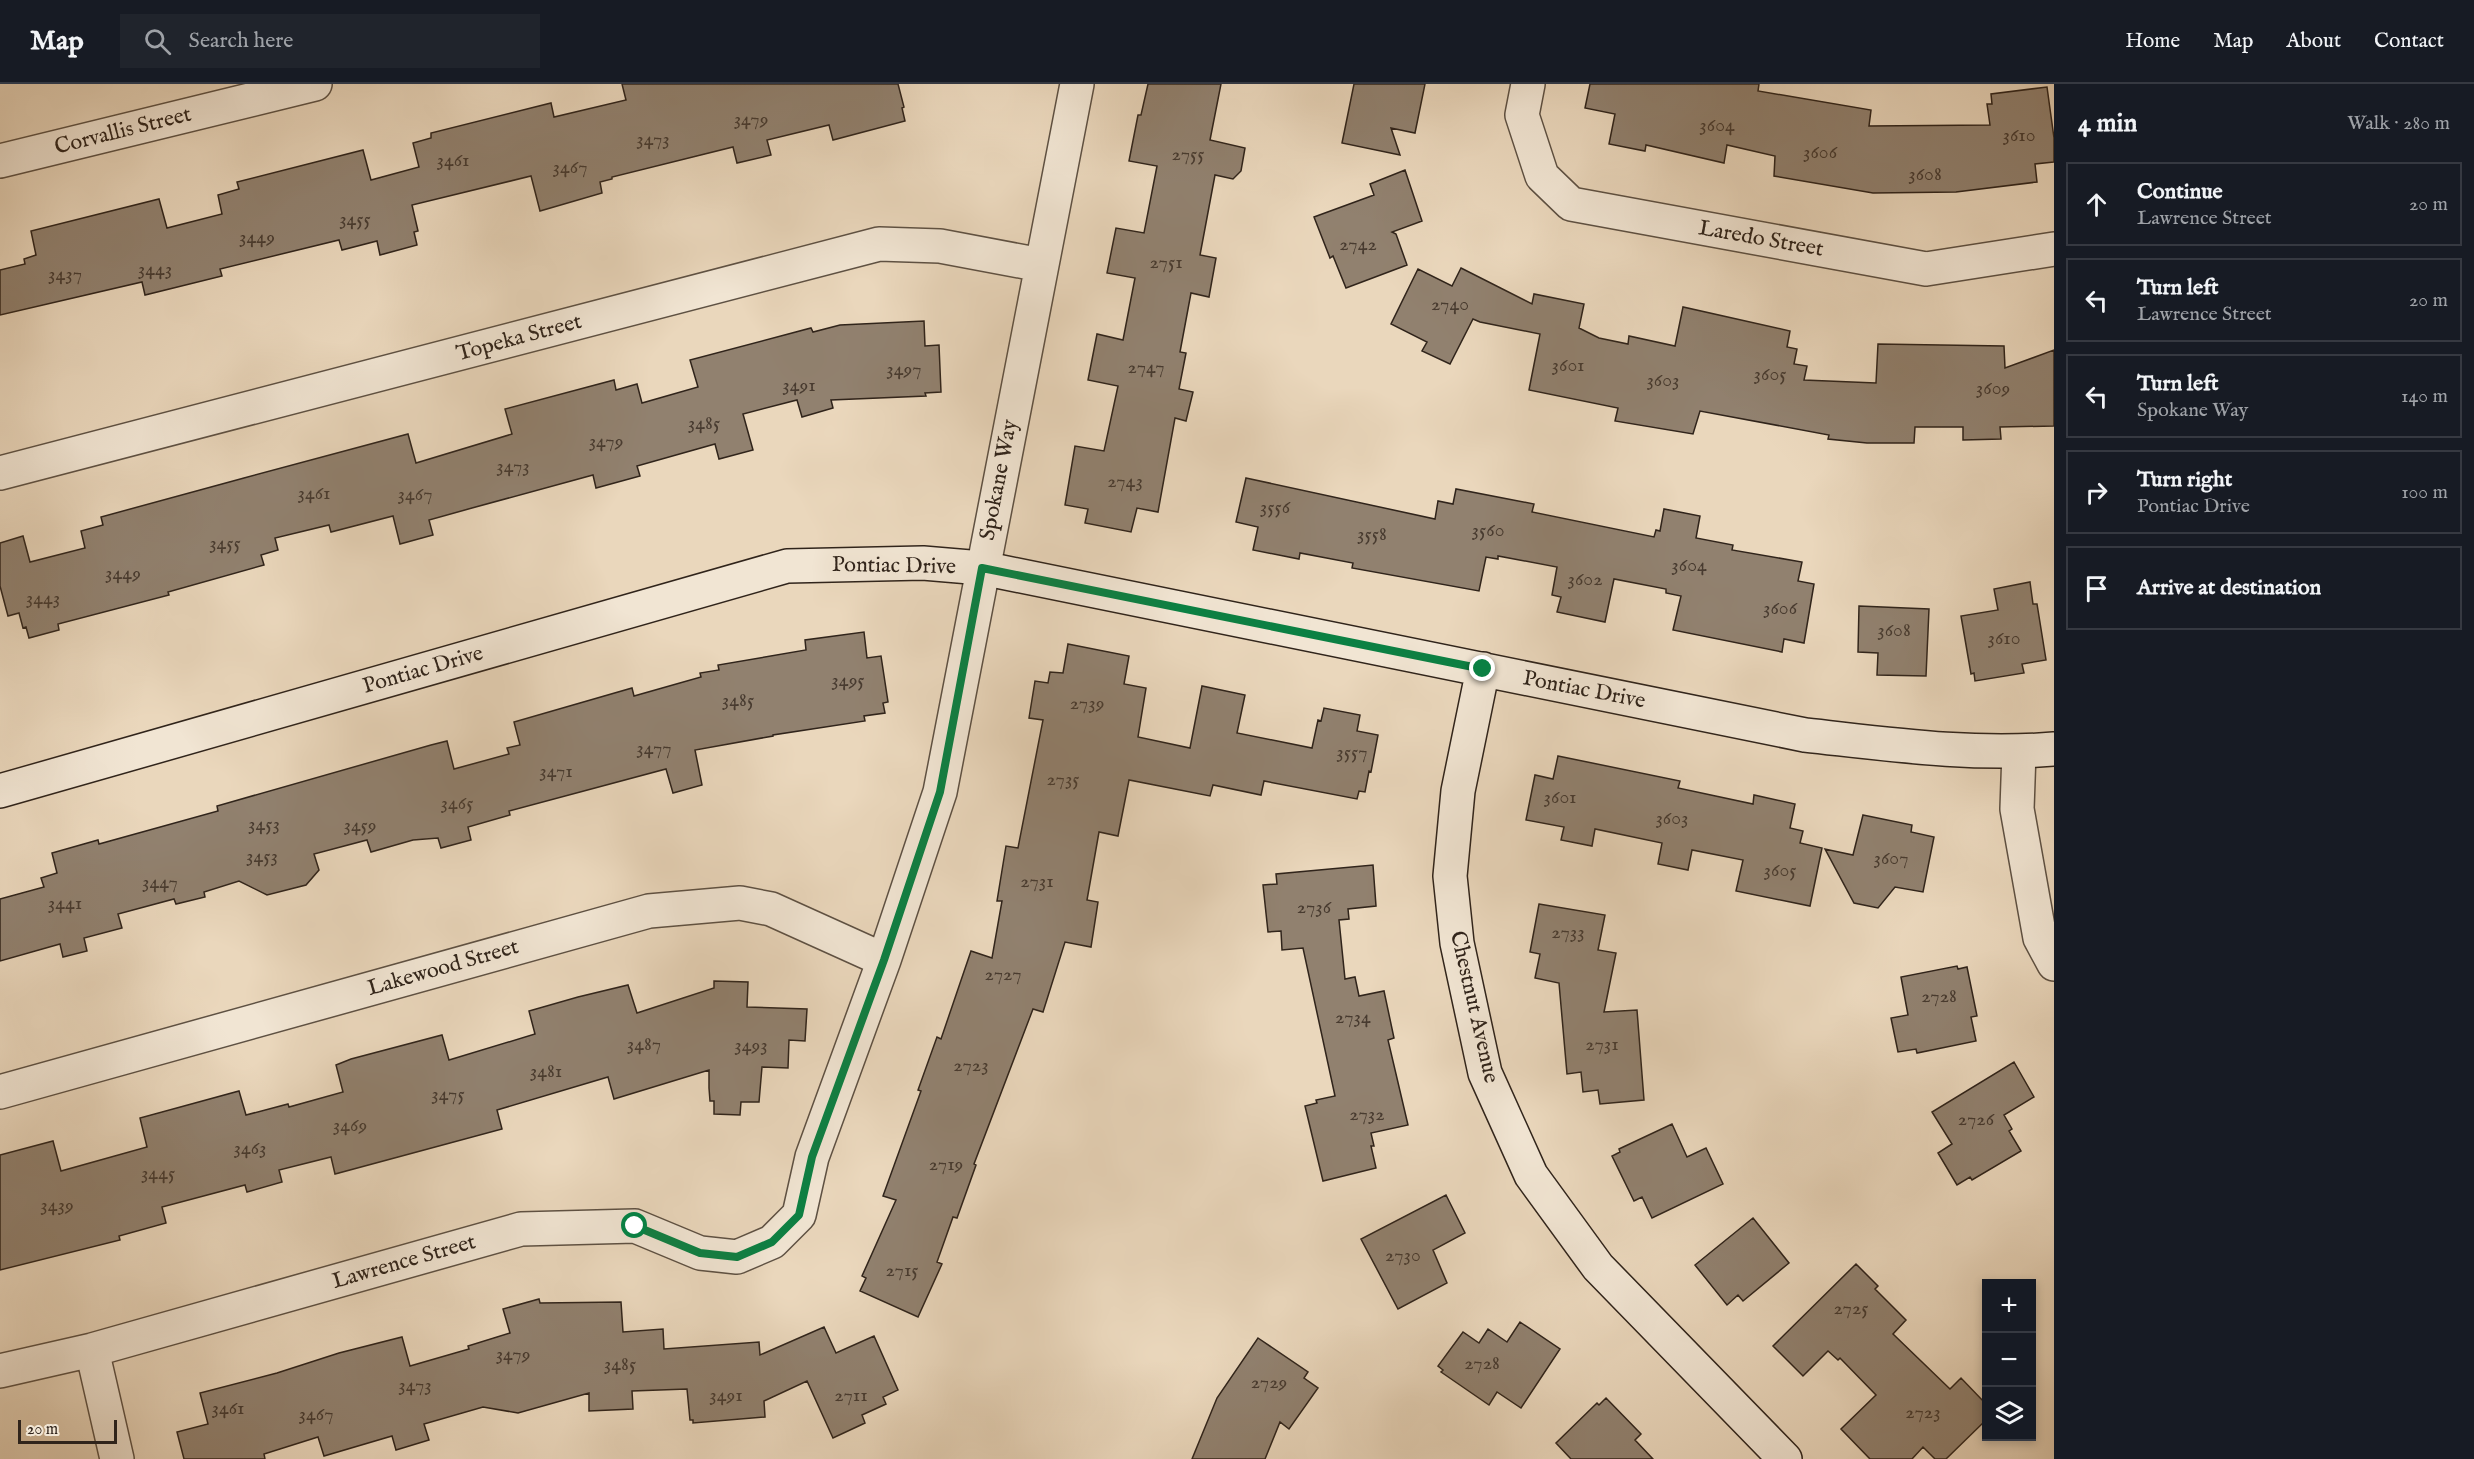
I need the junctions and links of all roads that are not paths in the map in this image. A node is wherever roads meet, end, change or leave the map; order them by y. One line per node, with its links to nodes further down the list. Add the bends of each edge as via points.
1 (315, 84): 4 (street, Corvallis Street)
2 (1077, 84): 6 (street, Spokane Way)
3 (1528, 84): 5 (street, Laredo Street, via 1522,116 1542,177 1571,204 1926,269)
4 (0, 161)
5 (2054, 249)
6 (1041, 265): 7 (street, Topeka Street, via 940,246 879,244); 8 (street, Spokane Way)
7 (0, 473)
8 (982, 568): 9 (street, Pontiac Drive); 12 (street, Pontiac Drive, via 923,563 787,566); 13 (street, Spokane Way, via 940,792)
9 (1483, 669): 11 (street, Pontiac Drive, via 1805,735 1939,750); 20 (street, Chestnut Avenue, via 1458,791 1450,876 1457,943 1485,1073 1531,1175 1598,1267)
10 (2054, 749): 11 (street, Pontiac Drive)
11 (2019, 752): 14 (street, via 2017,810 2040,938)
12 (0, 791)
13 (884, 960): 15 (street, Lakewood Street, via 771,909 740,903 649,911); 16 (street, Spokane Way, via 812,1157)
14 (2054, 964)
15 (0, 1092)
16 (799, 1215): 17 (street, Lawrence Street, via 772,1242 737,1257 700,1253 635,1226 521,1229)
17 (92, 1350): 18 (street, Lawrence Street); 19 (street)
18 (0, 1371)
19 (117, 1459)
20 (1785, 1459)

